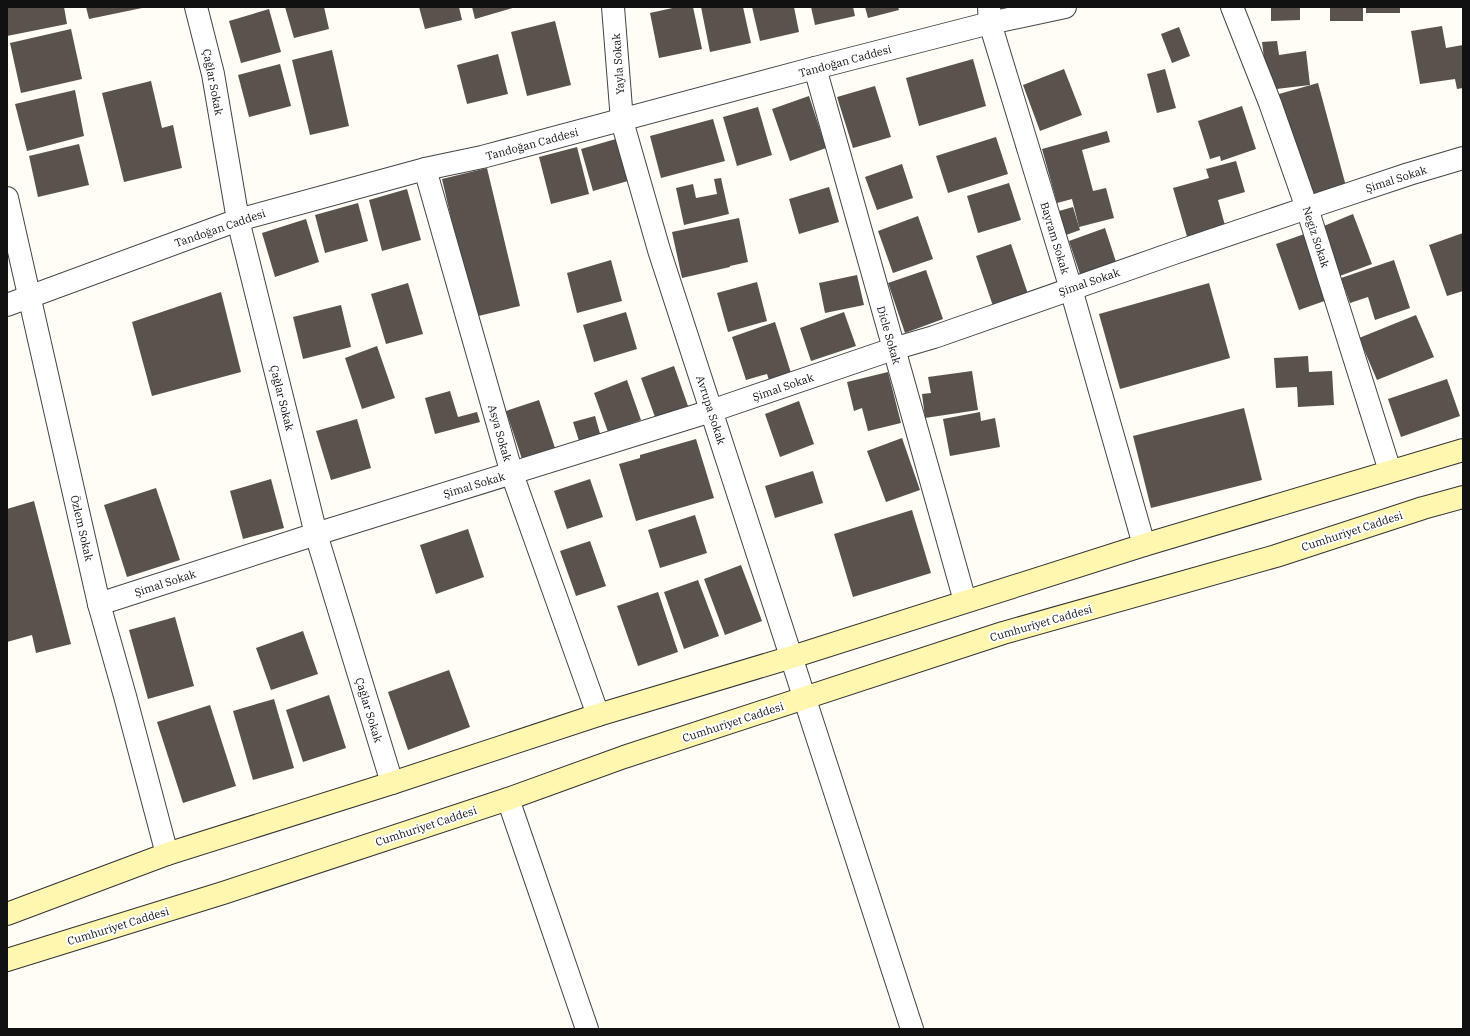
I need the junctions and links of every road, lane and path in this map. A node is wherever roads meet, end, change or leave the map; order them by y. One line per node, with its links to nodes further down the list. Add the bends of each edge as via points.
1 (196, 7): 12 (street, Çağlar Sokak, via 213,74)
2 (613, 7): 7 (street, Yayla Sokak)
3 (1065, 7): 5 (street, Tandoğan Caddesi)
4 (1232, 7): 11 (street, Negiz Sokak, via 1270,103)
5 (990, 15): 6 (street, Tandoğan Caddesi); 13 (street, Bayram Sokak)
6 (815, 68): 7 (street, Tandoğan Caddesi); 16 (street, Dicle Sokak)
7 (622, 121): 9 (street, Tandoğan Caddesi); 17 (street, Avrupa Sokak, via 659,250)
8 (1463, 158): 11 (street, Şimal Sokak)
9 (425, 169): 12 (street, Tandoğan Caddesi); 20 (street, Asya Sokak)
10 (7, 198): 14 (street, Özlem Sokak)
11 (1307, 208): 13 (street, Şimal Sokak); 19 (street, Negiz Sokak)
12 (238, 220): 14 (street, Tandoğan Caddesi); 22 (street, Çağlar Sokak)
13 (1071, 289): 16 (street, Şimal Sokak); 23 (street, Bayram Sokak)
14 (30, 297): 15 (street, Tandoğan Caddesi); 25 (street, Özlem Sokak)
15 (7, 305)
16 (893, 349): 17 (street, Şimal Sokak); 24 (street, Dicle Sokak)
17 (711, 411): 20 (street, Şimal Sokak); 26 (street, Avrupa Sokak)
18 (1463, 450): 19 (main road)
19 (1390, 471): 23 (main road)
20 (512, 474): 22 (street, Şimal Sokak); 28 (street, Asya Sokak)
21 (1463, 497): 27 (main road, Cumhuriyet Caddesi, via 1276,556 1004,633)
22 (316, 534): 25 (street, Şimal Sokak); 29 (street, Çağlar Sokak)
23 (1144, 545): 24 (main road)
24 (965, 601): 26 (main road)
25 (99, 604): 31 (street, Özlem Sokak)
26 (792, 657): 27 (street, Avrupa Sokak); 28 (main road)
27 (805, 698): 30 (main road, Cumhuriyet Caddesi, via 624,757); 35 (street, Avrupa Sokak)
28 (598, 714): 29 (main road)
29 (392, 783): 31 (main road)
30 (508, 799): 33 (main road, Cumhuriyet Caddesi, via 223,893); 34 (street)
31 (167, 854): 32 (main road)
32 (7, 914)
33 (7, 960)
34 (588, 1029)
35 (912, 1029)

